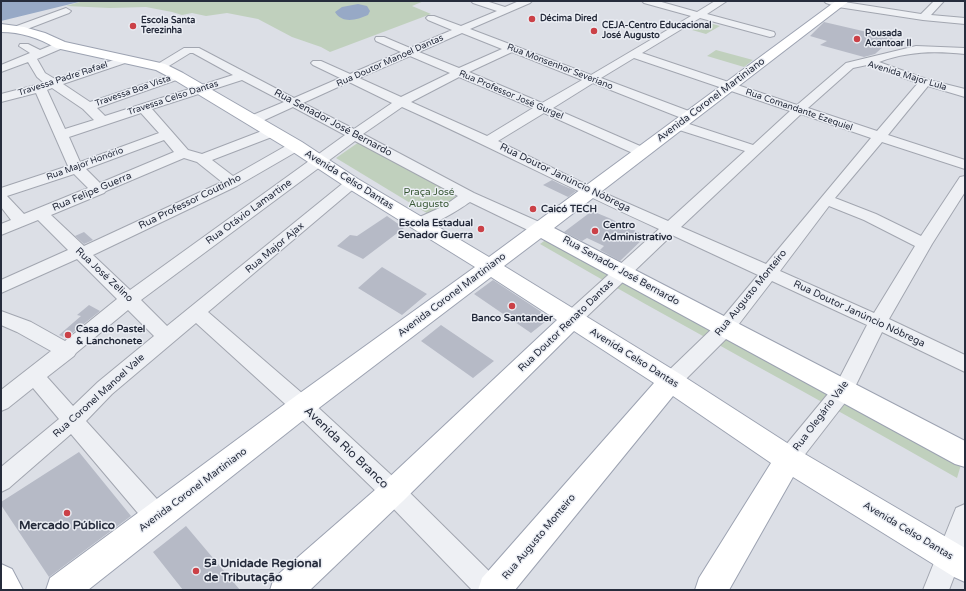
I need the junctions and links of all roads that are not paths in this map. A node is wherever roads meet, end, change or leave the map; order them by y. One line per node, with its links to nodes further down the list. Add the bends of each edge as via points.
1 (476, 1): 7 (street)
2 (527, 1): 7 (street, Rua Doutor Manoel Dantas)
3 (647, 1): 9 (street)
4 (722, 1): 9 (street)
5 (939, 1): 10 (street)
6 (836, 2): 10 (street); 38 (main road, Avenida Coronel Martiniano)
7 (505, 10): 15 (street, Rua Doutor Manoel Dantas)
8 (66, 11): 14 (street)
9 (698, 15): 16 (street); 23 (street)
10 (923, 17): 12 (street)
11 (431, 18): 15 (street, Rua Monsenhor Severiano)
12 (965, 21)
13 (1, 28): 14 (main road, Avenida Celso Dantas)
14 (18, 29): 18 (main road, Avenida Celso Dantas, via 52,39)
15 (461, 29): 20 (street, Rua Monsenhor Severiano); 22 (street, Rua Doutor Manoel Dantas)
16 (770, 34)
17 (380, 39): 22 (street, Rua Professor José Gurgel)
18 (61, 45): 24 (street); 25 (main road, Avenida Celso Dantas)
19 (24, 46): 24 (street, via 38,53)
20 (513, 48): 31 (street, Rua Otávio Lamartine); 35 (street, Rua Monsenhor Severiano)
21 (965, 51): 26 (street, via 910,49 889,53)
22 (410, 52): 31 (street, Rua Professor José Gurgel); 34 (street, Rua Doutor Manoel Dantas)
23 (633, 54): 35 (street); 38 (street, Rua Comandante Ezequiel)
24 (31, 58): 30 (street); 37 (street, via 40,75)
25 (124, 60): 29 (main road, Avenida Celso Dantas); 37 (street, Travessa Padre Rafael)
26 (868, 62): 28 (street, Avenida Major Lula); 36 (street, Avenida Major Lula)
27 (317, 63): 34 (street, Rua Doutor Janúncio Nóbrega)
28 (850, 65): 48 (street, Rua Doutor Renato Dantas)
29 (160, 67): 32 (street, Rua Senador José Bernardo, via 189,49); 33 (main road, Avenida Celso Dantas)
30 (1, 69)
31 (458, 73): 43 (street, Rua Otávio Lamartine); 47 (street, Rua Professor José Gurgel)
32 (244, 75): 40 (street, Travessa Celso Dantas); 44 (street, Rua Senador José Bernardo)
33 (178, 76): 40 (main road, Avenida Celso Dantas); 45 (street, Travessa Boa Vista)
34 (349, 78): 43 (street, Rua Doutor Janúncio Nóbrega); 44 (street, Rua Doutor Manoel Dantas)
35 (592, 79): 47 (street); 50 (street, Rua Monsenhor Severiano)
36 (925, 82): 41 (street, Avenida Major Lula); 56 (street, Rua Augusto Monteiro)
37 (53, 84): 39 (street, Travessa Padre Rafael); 45 (street)
38 (728, 86): 48 (street, Rua Comandante Ezequiel); 50 (main road, Avenida Coronel Martiniano)
39 (40, 88): 42 (street, Travessa Padre Rafael); 54 (street)
40 (200, 88): 46 (street, Travessa Celso Dantas); 49 (main road, Avenida Celso Dantas)
41 (965, 92)
42 (1, 98)
43 (401, 102): 55 (street, Rua Otávio Lamartine); 57 (street, Rua Doutor Janúncio Nóbrega)
44 (294, 103): 49 (street, Rua Doutor Manoel Dantas); 55 (street, Rua Senador José Bernardo)
45 (88, 107): 51 (street)
46 (144, 108): 51 (street, Travessa Celso Dantas); 53 (street)
47 (543, 108): 57 (street); 60 (street, Rua Professor José Gurgel)
48 (799, 110): 56 (street, Rua Comandante Ezequiel); 59 (street, Rua Doutor Renato Dantas)
49 (253, 120): 52 (main road, Avenida Celso Dantas)
50 (683, 120): 59 (street, Rua Monsenhor Severiano); 60 (main road, Avenida Coronel Martiniano)
51 (103, 121): 54 (street, Travessa Celso Dantas)
52 (272, 132): 58 (main road, Avenida Celso Dantas); 62 (street)
53 (168, 134): 61 (street); 65 (street, Rua Major Honório)
54 (61, 135): 65 (street)
55 (354, 135): 63 (street, Rua Otávio Lamartine); 72 (street, Rua Senador José Bernardo)
56 (879, 137): 64 (street, Rua Comandante Ezequiel); 74 (street, Rua Augusto Monteiro)
57 (488, 141): 70 (street, Rua Doutor Janúncio Nóbrega)
58 (296, 146): 63 (main road, Avenida Celso Dantas); 67 (street, Rua Professor Coutinho)
59 (755, 150): 78 (street, Rua Doutor Renato Dantas)
60 (642, 152): 70 (main road, Avenida Coronel Martiniano)
61 (183, 154): 62 (street); 69 (street, Rua Felipe Guerra)
62 (202, 159): 67 (street)
63 (319, 161): 68 (main road, Avenida Celso Dantas); 87 (street, Rua Otávio Lamartine)
64 (965, 165)
65 (76, 168): 69 (street); 71 (street, Rua Major Honório)
66 (965, 180): 81 (street, Rua Olegário Vale)
67 (232, 182): 82 (street, Rua Professor Coutinho)
68 (352, 183): 77 (main road, Avenida Celso Dantas); 88 (street, Rua Major Ajax)
69 (99, 190): 75 (street, Rua Felipe Guerra)
70 (590, 192): 78 (street, Rua Doutor Janúncio Nóbrega); 79 (main road, Avenida Coronel Martiniano)
71 (1, 193)
72 (469, 196): 77 (street); 79 (street, Rua Senador José Bernardo)
73 (1, 198): 76 (street)
74 (826, 200): 81 (street, via 870,217); 85 (street, Rua Augusto Monteiro)
75 (41, 214): 76 (street, Rua Felipe Guerra); 82 (street, Rua José Zelino)
76 (22, 222): 80 (street, Rua Felipe Guerra)
77 (419, 223): 83 (main road, Avenida Celso Dantas)
78 (672, 228): 84 (street, Rua Doutor Renato Dantas); 85 (street, Rua Doutor Janúncio Nóbrega)
79 (540, 229): 83 (main road, Avenida Coronel Martiniano); 84 (main road, Rua Senador José Bernardo)
80 (1, 230)
81 (924, 244): 91 (street, Rua Olegário Vale)
82 (80, 253): 86 (street, Rua Professor Coutinho); 87 (street, Rua José Zelino)
83 (489, 267): 90 (main road, Avenida Celso Dantas); 100 (main road, Avenida Coronel Martiniano)
84 (622, 272): 90 (street, Rua Doutor Renato Dantas); 92 (main road, Rua Senador José Bernardo)
85 (769, 273): 91 (street, Rua Doutor Janúncio Nóbrega); 92 (street, Rua Augusto Monteiro)
86 (1, 287)
87 (130, 299): 93 (street, Rua José Zelino); 94 (street, Rua Otávio Lamartine)
88 (197, 312): 93 (street, Rua Coronel Manoel Vale); 100 (street, Avenida Rio Branco)
89 (1, 318): 94 (street, via 24,327)
90 (572, 319): 97 (main road, Avenida Celso Dantas); 105 (main road, Rua Doutor Renato Dantas)
91 (878, 322): 95 (street, Rua Doutor Janúncio Nóbrega); 98 (street, Rua Olegário Vale)
92 (725, 328): 97 (street, Rua Augusto Monteiro); 98 (main road, Rua Senador José Bernardo)
93 (167, 337): 101 (street, Rua Coronel Manoel Vale, via 105,388)
94 (67, 351): 96 (street, Rua Otávio Lamartine)
95 (965, 364)
96 (34, 377): 99 (street, Rua Otávio Lamartine); 101 (street)
97 (671, 381): 103 (main road, Avenida Celso Dantas); 114 (main road, Rua Augusto Monteiro)
98 (844, 389): 102 (main road, Rua Senador José Bernardo); 103 (street, Rua Olegário Vale)
99 (1, 402)
100 (302, 406): 105 (street, Avenida Rio Branco); 106 (main road, Avenida Coronel Martiniano)
101 (73, 420): 104 (street, Rua Coronel Manoel Vale); 106 (street)
102 (965, 455)
103 (788, 459): 108 (main road, Avenida Celso Dantas); 115 (main road, Rua Olegário Vale)
104 (1, 481)
105 (393, 492): 112 (main road, Rua Doutor Renato Dantas); 113 (street, Avenida Rio Branco)
106 (157, 516): 111 (main road, Avenida Coronel Martiniano)
107 (965, 516): 108 (street)
108 (957, 561): 116 (street)
109 (1, 580): 110 (main road)
110 (7, 590)
111 (62, 590)
112 (286, 590)
113 (490, 590)
114 (494, 590)
115 (712, 590)
116 (936, 590)

